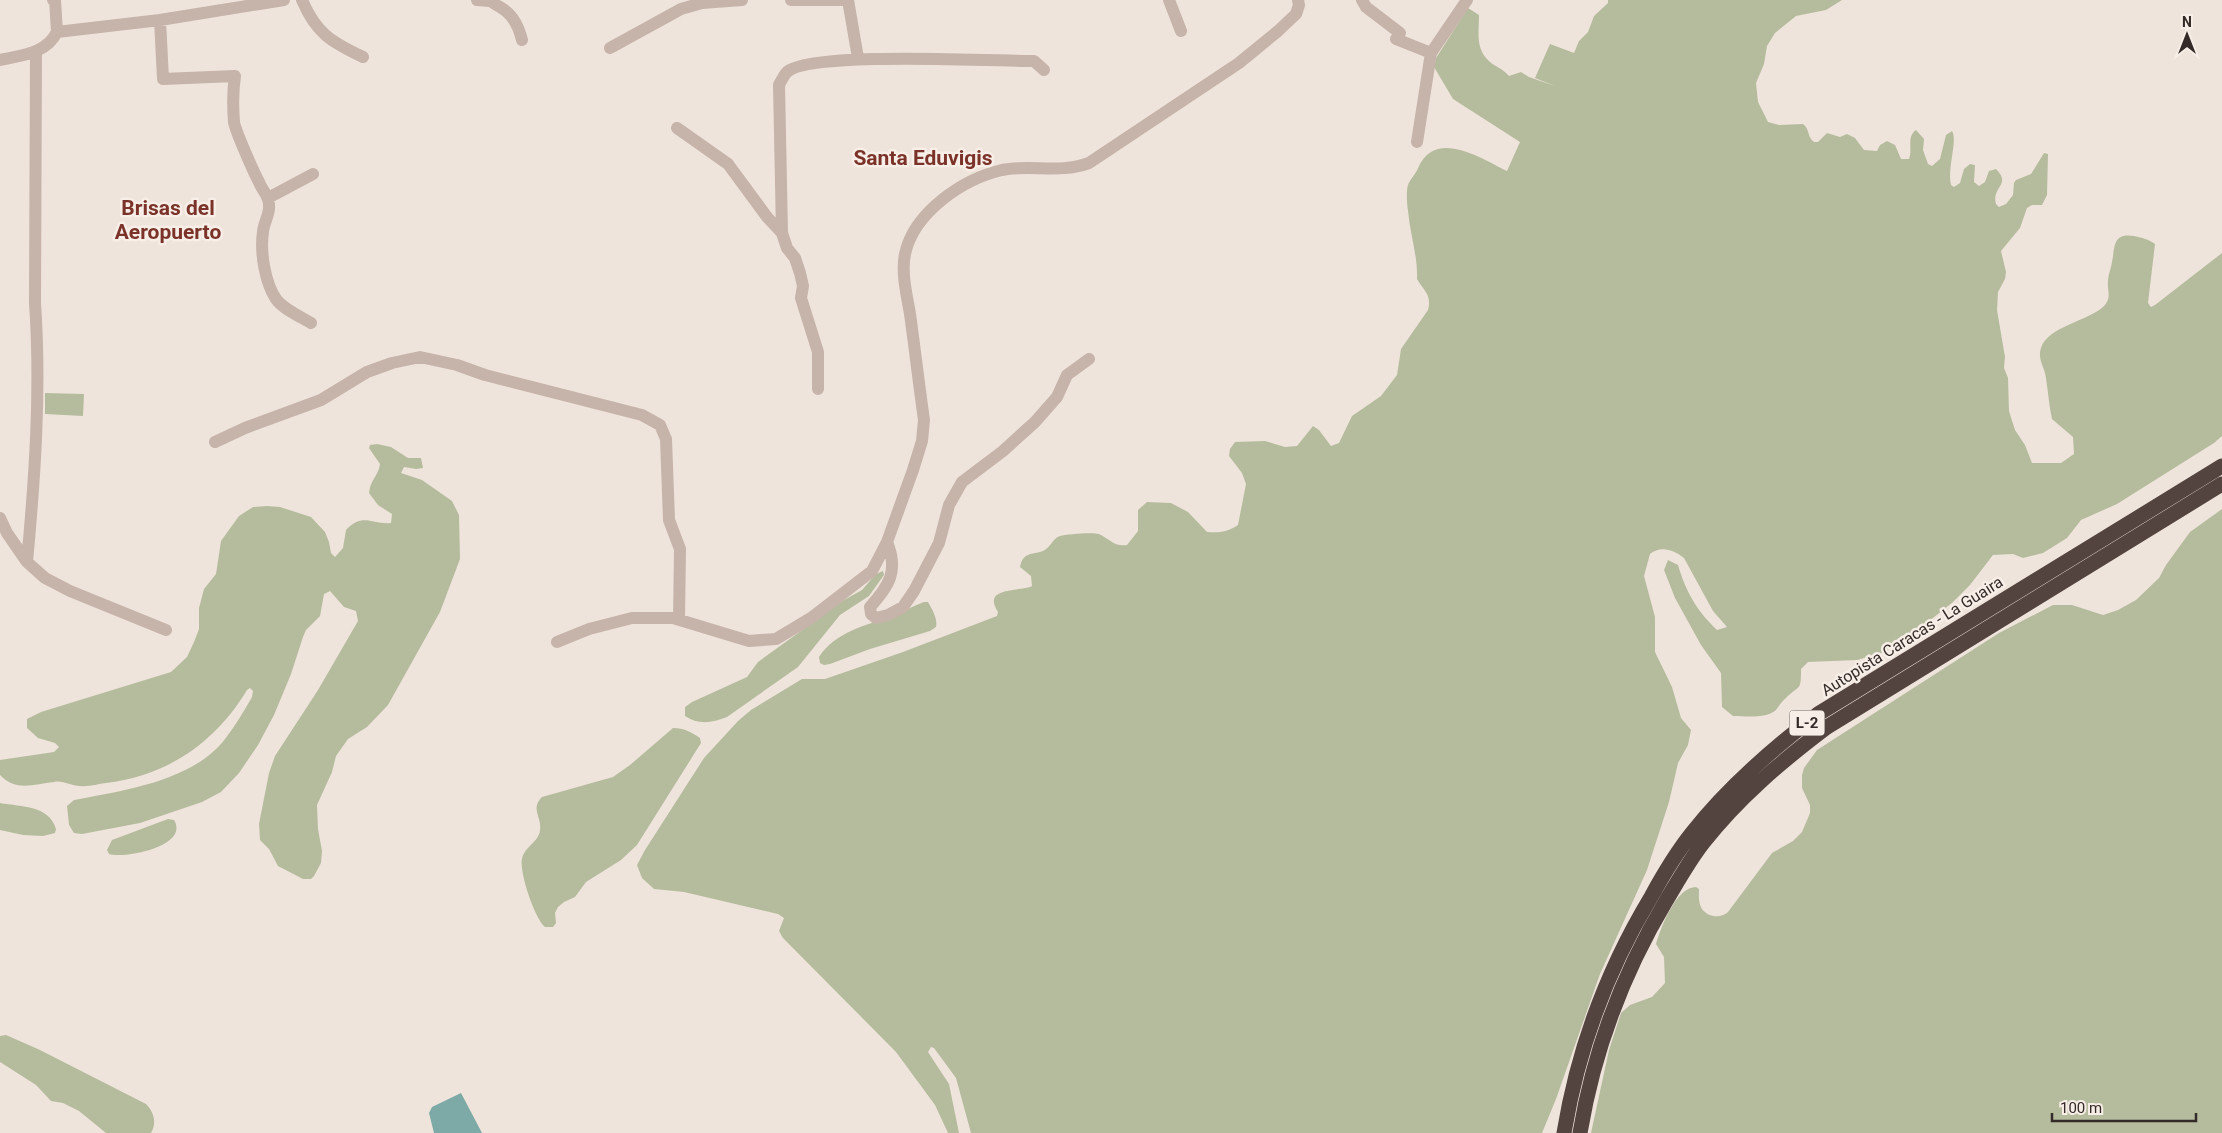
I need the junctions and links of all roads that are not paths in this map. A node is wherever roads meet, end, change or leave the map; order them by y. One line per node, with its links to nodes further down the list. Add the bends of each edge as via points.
1 (53, 0): 15 (street)
2 (284, 0): 13 (street)
3 (302, 0): 20 (street, via 310,20 324,35)
4 (477, 0): 5 (street)
5 (490, 0): 16 (street, via 518,25)
6 (742, 0): 17 (street, via 702,3 681,9)
7 (791, 0): 8 (street)
8 (848, 0): 21 (street)
9 (1169, 0): 14 (street)
10 (1298, 0): 36 (street, via 1296,14 1239,63 1089,163 1065,169 1004,170 981,177 958,189 935,207 915,229 905,254 905,281 924,420 922,441)
11 (1362, 0): 19 (street, via 1366,7 1400,33 1396,40)
12 (1467, 0): 19 (street)
13 (160, 20): 15 (street); 27 (street, via 163,78 235,76 232,92 235,99 234,124)
14 (1181, 31)
15 (57, 32): 18 (street, via 52,42)
16 (522, 40)
17 (610, 48)
18 (36, 52): 22 (street); 37 (street, via 35,303 38,345 34,490)
19 (1431, 53): 25 (street)
20 (363, 57)
21 (858, 58): 23 (street, via 1034,61); 28 (street, via 795,68 787,71 779,85)
22 (0, 60)
23 (1044, 70)
24 (677, 128): 28 (street, via 728,164)
25 (1417, 142)
26 (312, 174): 27 (street)
27 (268, 198): 29 (street, via 270,212 263,237 269,284 277,300)
28 (782, 233): 31 (street, via 787,248 796,258 803,286 801,298 818,352)
29 (311, 323)
30 (1089, 359): 36 (street, via 1067,375 1057,397 1035,422 962,482 949,505 939,543 914,591 902,607 888,616 876,618 870,607 886,586 893,564)
31 (818, 389)
32 (215, 442): 38 (street, via 321,400 367,372 420,357 642,415 660,425 666,439 669,520 680,549)
33 (2222, 466): 41 (highway, Autopista Caracas - La Guaira / L-2, via 1818,714 1736,784 1675,856 1617,958 1582,1051)
34 (2222, 484): 42 (highway, Autopista Caracas - La Guaira / L-2, via 1827,727 1747,794 1688,864 1631,964 1597,1056)
35 (0, 518): 37 (street)
36 (887, 542): 38 (street, via 872,572 811,618 776,639 749,641)
37 (27, 562): 39 (street, via 45,578 70,591)
38 (680, 620): 40 (street, via 632,618 589,629)
39 (166, 630)
40 (557, 642)
41 (1564, 1133)
42 (1580, 1133)

